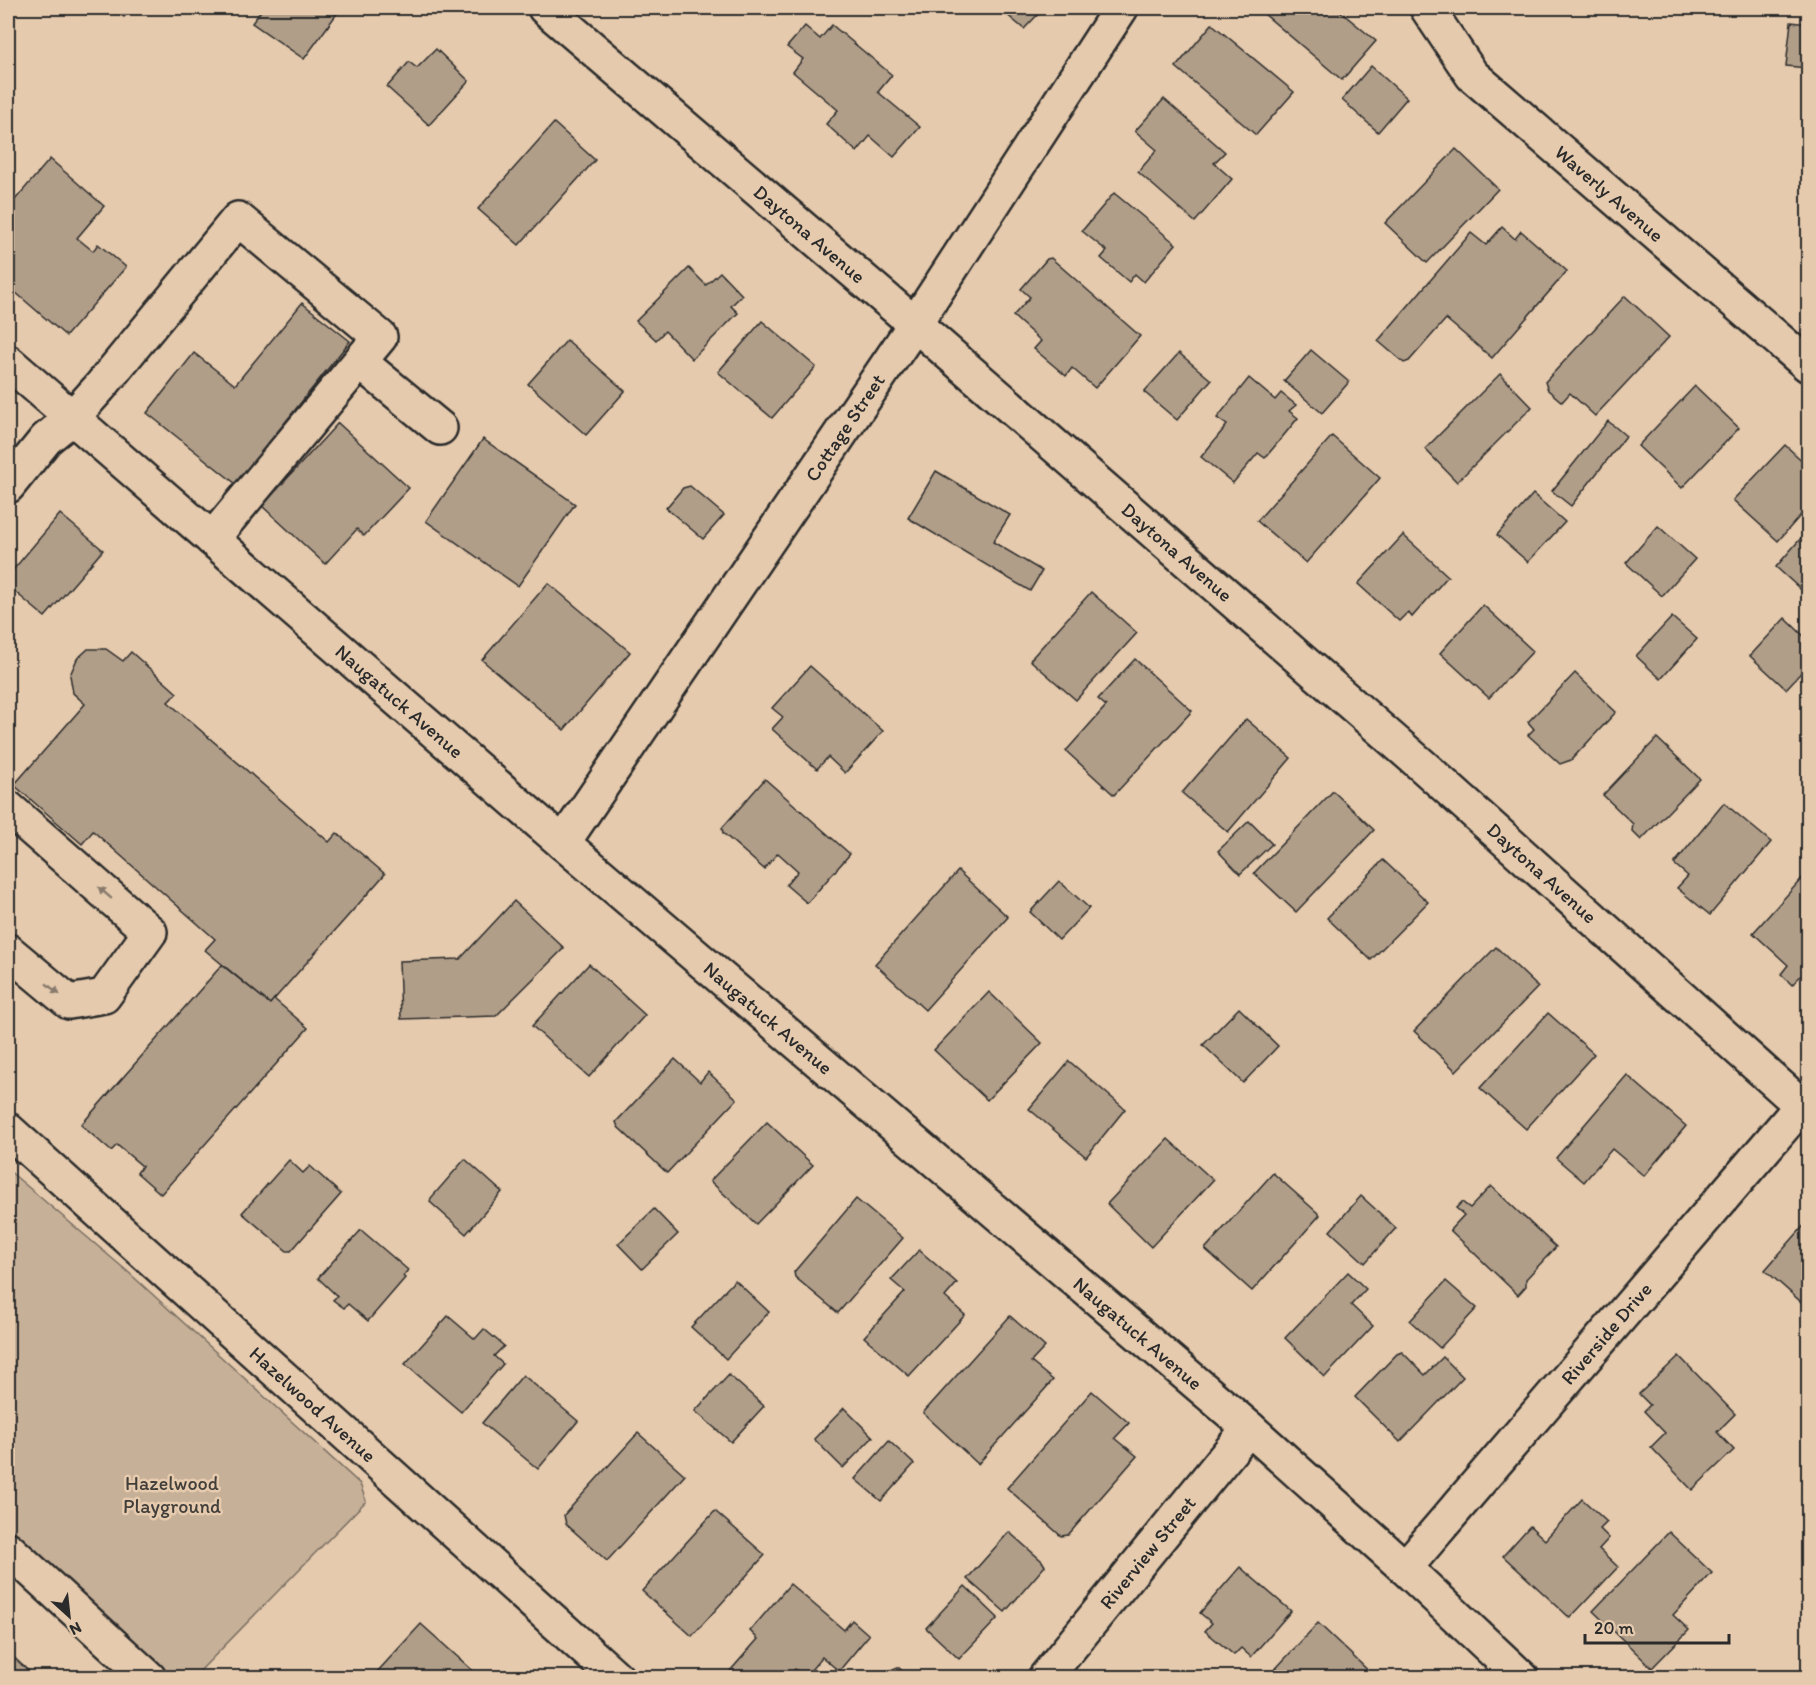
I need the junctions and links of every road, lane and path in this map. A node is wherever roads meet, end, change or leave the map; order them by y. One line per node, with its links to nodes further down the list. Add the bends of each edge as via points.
1 (545, 8): 4 (street, Daytona Avenue)
2 (1121, 8): 4 (street, Cottage Street)
3 (1427, 8): 7 (street, Waverly Avenue, via 1472,75)
4 (915, 324): 13 (street, Cottage Street); 15 (street, Daytona Avenue)
5 (8, 362): 8 (street, Naugatuck Avenue)
6 (360, 362): 8 (street, via 380,337 237,219); 9 (street); 11 (street)
7 (1809, 365)
8 (72, 418): 10 (street, via 46,439); 11 (street, Naugatuck Avenue)
9 (440, 428)
10 (8, 486)
11 (212, 539): 13 (street, Naugatuck Avenue)
12 (8, 808): 14 (street, one-way to 12, via 69,1002 104,996 150,932)
13 (563, 843): 17 (street, Naugatuck Avenue)
14 (8, 951)
15 (1805, 1102): 19 (street, Riverside Drive)
16 (8, 1130): 21 (street, Hazelwood Avenue)
17 (1248, 1428): 19 (street, Naugatuck Avenue); 22 (street, Riverview Street)
18 (8, 1549): 20 (street)
19 (1405, 1568): 23 (street, Naugatuck Avenue)
20 (149, 1677)
21 (616, 1677)
22 (1045, 1677)
23 (1522, 1677)

